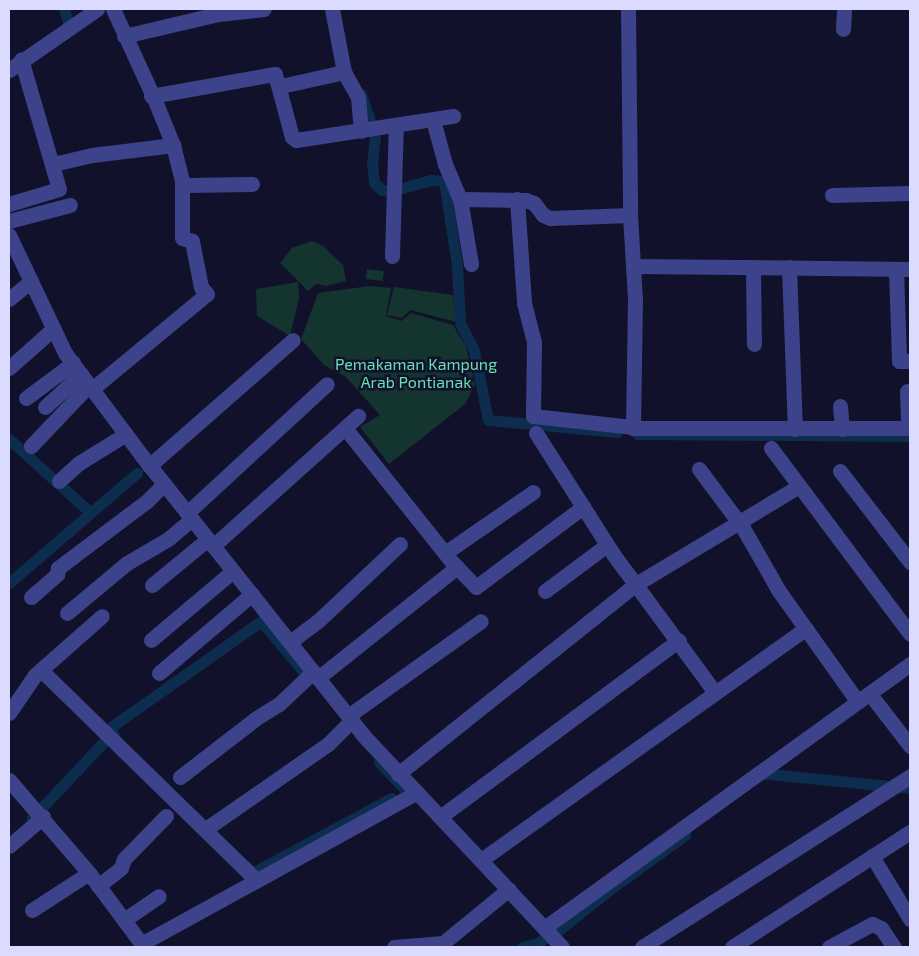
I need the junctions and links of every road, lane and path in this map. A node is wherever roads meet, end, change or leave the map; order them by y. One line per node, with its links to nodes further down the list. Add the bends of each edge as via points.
1 (97, 9): 9 (street)
2 (113, 9): 8 (street)
3 (264, 9): 8 (street, via 218,14)
4 (332, 9): 10 (street)
5 (628, 9): 26 (street)
6 (844, 9): 7 (street)
7 (843, 29)
8 (124, 36): 12 (street)
9 (13, 63): 17 (street)
10 (344, 72): 11 (street); 15 (street)
11 (281, 86): 12 (street, via 273,74); 15 (street, via 294,140)
12 (151, 96): 16 (street)
13 (453, 116): 14 (street)
14 (433, 120): 15 (street); 22 (street, via 445,164)
15 (377, 129): 29 (street, via 396,190)
16 (173, 145): 17 (street, via 92,155); 18 (street)
17 (53, 164): 24 (street, via 58,190)
18 (182, 181): 19 (street, via 186,185); 42 (street, via 182,238 192,241 201,287 207,294)
19 (252, 184)
20 (910, 193): 21 (street)
21 (832, 195)
22 (460, 199): 23 (street); 30 (street)
23 (517, 199): 26 (street, via 534,203 547,217); 49 (street, via 524,303 534,342 533,416)
24 (9, 204)
25 (70, 205): 27 (street)
26 (630, 215): 31 (street)
27 (9, 221)
28 (9, 235): 35 (street)
29 (392, 256)
30 (471, 264)
31 (633, 266): 32 (street); 49 (street)
32 (753, 267): 33 (street); 39 (street)
33 (789, 267): 34 (street); 52 (street)
34 (903, 269): 40 (street, via 899,361)
35 (30, 282): 36 (street); 37 (street)
36 (9, 299)
37 (53, 329): 41 (street); 42 (street)
38 (293, 340): 58 (street)
39 (754, 344)
40 (910, 361)
41 (9, 368)
42 (84, 378): 45 (street); 47 (street); 55 (street); 56 (street)
43 (327, 384): 66 (street)
44 (907, 391): 51 (street)
45 (26, 398)
46 (840, 406): 53 (street)
47 (45, 407)
48 (358, 416): 50 (street)
49 (633, 427): 52 (street, via 638,430)
50 (346, 428): 68 (street); 71 (street)
51 (909, 428): 53 (street)
52 (795, 429): 53 (street)
53 (842, 429)
54 (536, 433): 65 (street)
55 (126, 434): 58 (street); 61 (street, via 79,463)
56 (31, 446)
57 (771, 448): 63 (street)
58 (149, 466): 62 (street)
59 (699, 469): 67 (street)
60 (840, 471): 72 (street)
61 (59, 481)
62 (164, 484): 66 (street); 79 (street, via 58,568 57,574)
63 (799, 486): 67 (street); 84 (street)
64 (533, 492): 71 (street)
65 (583, 507): 70 (street); 73 (street, via 479,586 474,586)
66 (189, 516): 68 (street); 80 (street, via 168,539 127,563)
67 (740, 523): 75 (street); 83 (street, via 779,591)
68 (210, 543): 74 (street); 76 (street)
69 (400, 544): 87 (street, via 319,620)
70 (607, 544): 75 (street); 77 (street)
71 (445, 553): 73 (street)
72 (910, 562)
73 (457, 567): 91 (street)
74 (233, 572): 78 (street); 85 (street)
75 (636, 584): 86 (street); 97 (street)
76 (152, 585)
77 (545, 591)
78 (252, 594): 87 (street); 90 (street)
79 (31, 597)
80 (67, 613)
81 (102, 616): 89 (street)
82 (481, 621): 95 (street)
83 (806, 628): 92 (street); 93 (street)
84 (910, 634)
85 (151, 640)
86 (678, 640): 92 (street); 104 (street)
87 (290, 642): 91 (street)
88 (910, 664): 93 (street)
89 (41, 670): 94 (street); 111 (street)
90 (159, 673)
91 (315, 675): 95 (street); 99 (street)
92 (714, 690): 109 (street)
93 (864, 698): 96 (street); 118 (street)
94 (9, 714)
95 (350, 718): 97 (street); 105 (street, via 328,744)
96 (910, 746)
97 (396, 772): 101 (street)
98 (910, 776): 122 (street)
99 (180, 777)
100 (9, 780): 102 (street)
101 (417, 792): 104 (street); 111 (street)
102 (38, 812): 107 (street); 110 (street)
103 (166, 816): 112 (street, via 124,859 121,868)
104 (440, 817): 109 (street)
105 (210, 826)
106 (910, 832): 108 (street)
107 (9, 846)
108 (872, 856): 116 (street); 123 (street)
109 (481, 860): 113 (street)
110 (89, 873): 112 (street); 115 (street)
111 (255, 879): 119 (street)
112 (98, 886): 117 (street)
113 (509, 889): 118 (street); 120 (street, via 438,945)
114 (159, 896): 117 (street)
115 (32, 910)
116 (910, 919)
117 (124, 920): 119 (street)
118 (547, 931): 121 (street)
119 (143, 945)
120 (394, 947)
121 (562, 947)
122 (642, 947)
123 (732, 947)
124 (829, 947): 125 (street, via 869,924 881,928)
125 (894, 947)

